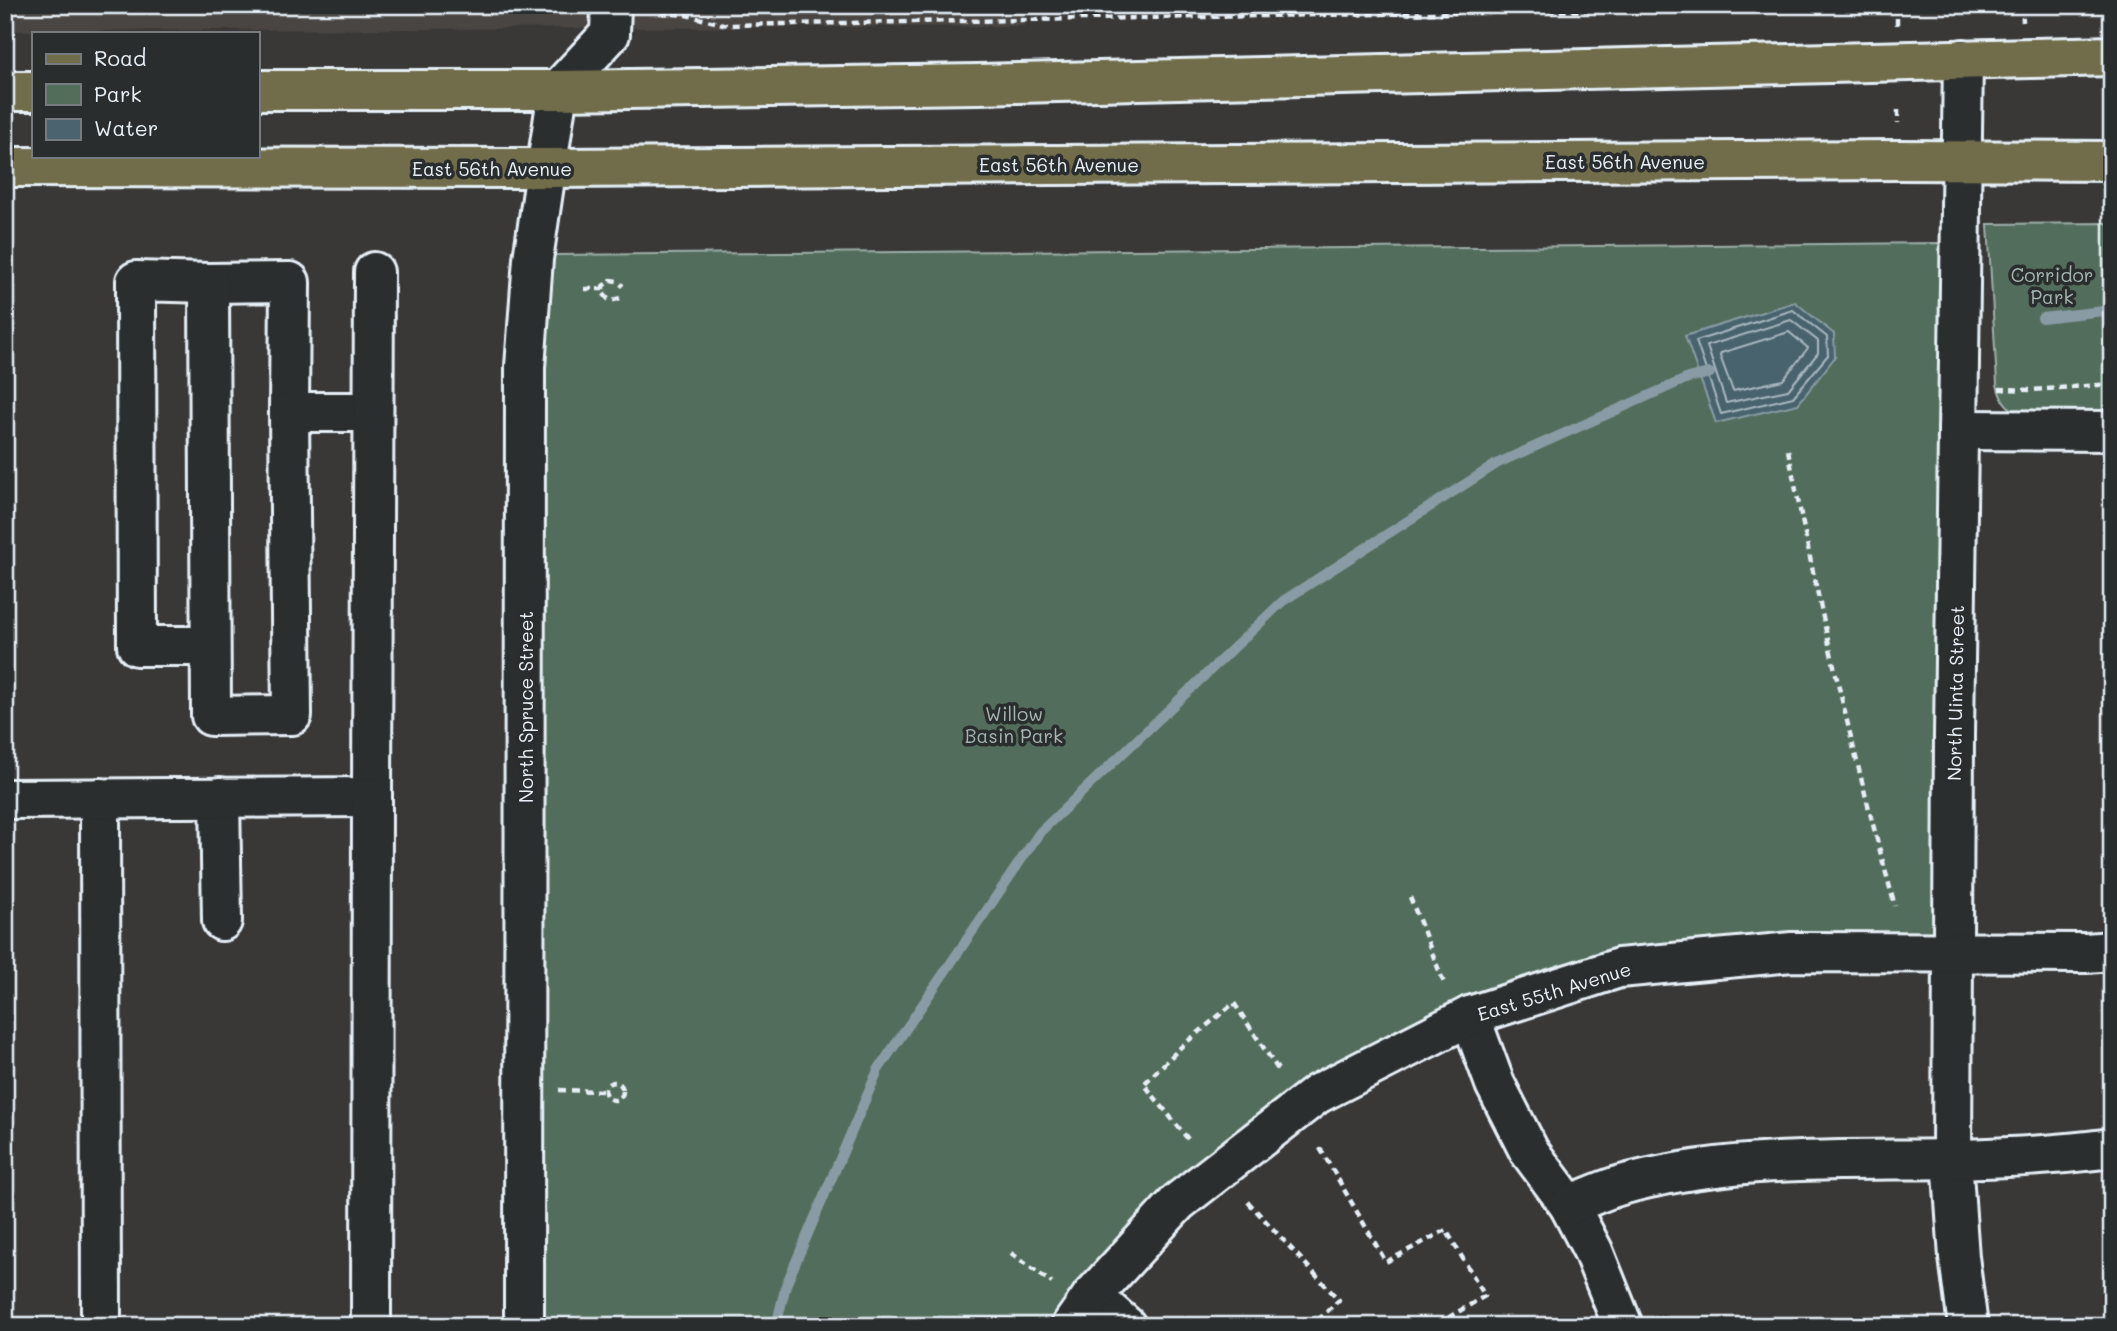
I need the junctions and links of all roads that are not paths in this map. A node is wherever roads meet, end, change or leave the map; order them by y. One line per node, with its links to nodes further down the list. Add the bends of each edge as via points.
1 (611, 5): 5 (street, via 610,34)
2 (2112, 56): 3 (main road)
3 (1963, 59): 5 (main road); 8 (street, North Uinta Street)
4 (259, 90): 5 (main road)
5 (558, 90): 11 (street, North Spruce Street)
6 (5, 91): 7 (main road)
7 (32, 91)
8 (1961, 160): 9 (main road, East 56th Avenue); 11 (main road, East 56th Avenue); 16 (street, North Uinta Street)
9 (2112, 161)
10 (5, 167): 11 (main road, East 56th Avenue)
11 (547, 168): 33 (street, North Spruce Street, via 533,259 525,367)
12 (374, 272): 15 (street)
13 (209, 283): 14 (street, via 290,282); 18 (street); 18 (street, via 136,281 136,295 137,646)
14 (289, 412): 15 (street); 18 (street, via 292,715 211,716)
15 (373, 412): 20 (street)
16 (1958, 430): 17 (street); 25 (street, North Uinta Street)
17 (2112, 431)
18 (210, 646)
19 (220, 797): 20 (street); 21 (street); 23 (street)
20 (372, 797): 32 (street)
21 (100, 798): 22 (street); 31 (street)
22 (5, 799)
23 (222, 920)
24 (2112, 951): 25 (street, East 55th Avenue)
25 (1954, 952): 26 (street, East 55th Avenue, via 1792,952 1619,968); 28 (street, North Uinta Street)
26 (1470, 1016): 29 (street, via 1495,1084 1529,1151); 30 (street, East 55th Avenue, via 1317,1094 1178,1202)
27 (2112, 1148): 28 (street)
28 (1952, 1159): 29 (street, via 1841,1159 1686,1172 1618,1186); 36 (street, North Uinta Street)
29 (1569, 1205): 35 (street)
30 (1081, 1311): 34 (street)
31 (100, 1326)
32 (371, 1326)
33 (524, 1326)
34 (1126, 1326)
35 (1623, 1326)
36 (1968, 1326)

